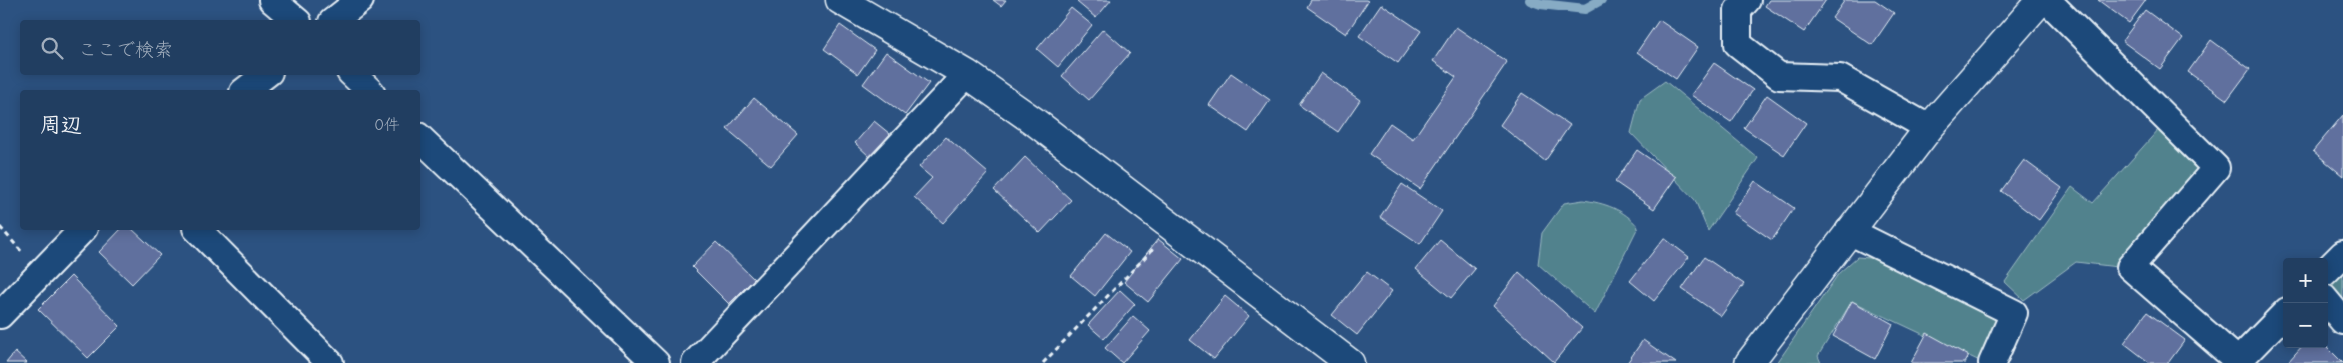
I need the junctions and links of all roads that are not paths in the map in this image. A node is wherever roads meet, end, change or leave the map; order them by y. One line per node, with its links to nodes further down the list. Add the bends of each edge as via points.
1 (272, 0): 7 (street)
2 (360, 0): 8 (street)
3 (840, 0): 9 (street)
4 (1747, 0): 14 (street, via 1738,10 1738,44 1778,76 1840,78)
5 (2041, 0): 14 (street)
6 (2047, 0): 25 (street, via 2216,168 2130,267)
7 (296, 20)
8 (335, 20)
9 (967, 74): 28 (street); 29 (street, via 1035,122)
10 (265, 75): 12 (street)
11 (353, 75): 13 (street)
12 (246, 90)
13 (369, 90)
14 (1930, 128): 18 (street)
15 (420, 138): 27 (street)
16 (82, 230): 22 (street)
17 (198, 230): 26 (street)
18 (1849, 231): 30 (street); 31 (street, via 2014,313)
19 (2343, 254): 20 (street)
20 (2328, 269)
21 (2328, 303): 24 (street)
22 (0, 315)
23 (2283, 315): 25 (street)
24 (2343, 321)
25 (2237, 362)
26 (330, 363)
27 (656, 363)
28 (695, 363)
29 (1350, 363)
30 (1749, 363)
31 (1992, 363)

